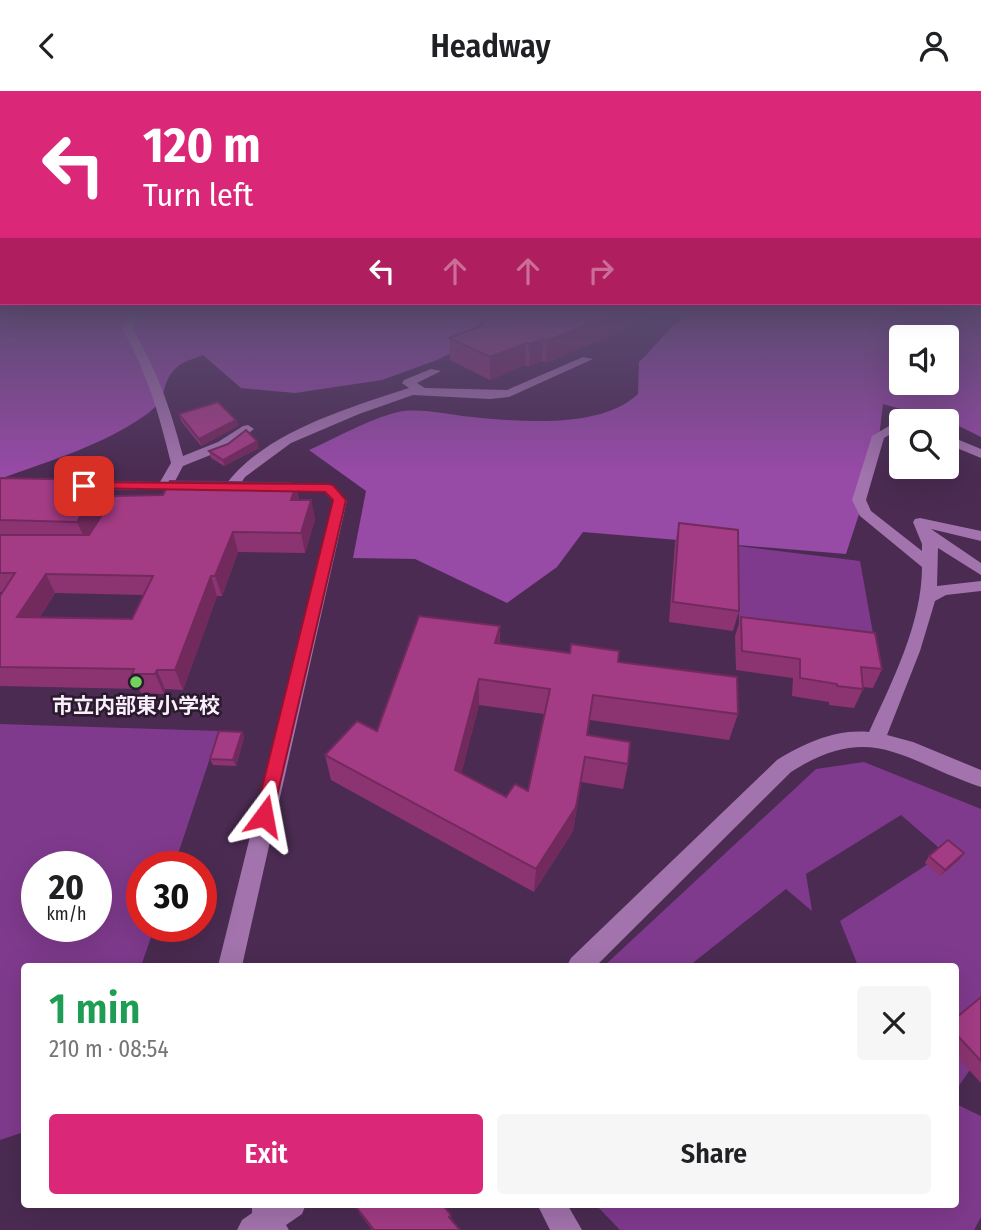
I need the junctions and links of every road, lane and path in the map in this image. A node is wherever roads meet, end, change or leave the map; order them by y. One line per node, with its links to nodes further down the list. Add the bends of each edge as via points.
1 (148, 366): 11 (street)
2 (570, 366): 5 (street)
3 (523, 368): 5 (street)
4 (435, 371): 6 (street, via 408,383)
5 (543, 378): 6 (street, via 500,395)
6 (423, 390): 14 (street, via 355,411 286,440)
7 (248, 429): 11 (street)
8 (889, 429): 17 (street, via 878,436 859,500 865,513)
9 (959, 444): 10 (street)
10 (981, 454)
11 (178, 463): 13 (street)
12 (62, 485): 13 (street, via 123,493)
13 (165, 487): 14 (street)
14 (217, 487): 23 (street, via 328,488 340,500)
15 (928, 535): 16 (street, via 920,522); 17 (street); 18 (street)
16 (981, 536)
17 (930, 565): 20 (street)
18 (981, 570)
19 (981, 586): 20 (street, via 943,590)
20 (929, 597): 21 (street)
21 (876, 739): 22 (street); 24 (street, via 840,739 813,746 790,761)
22 (981, 779)
23 (231, 963)
24 (582, 963)
25 (286, 1208): 27 (street)
26 (553, 1208): 28 (street)
27 (265, 1221)
28 (567, 1230)

